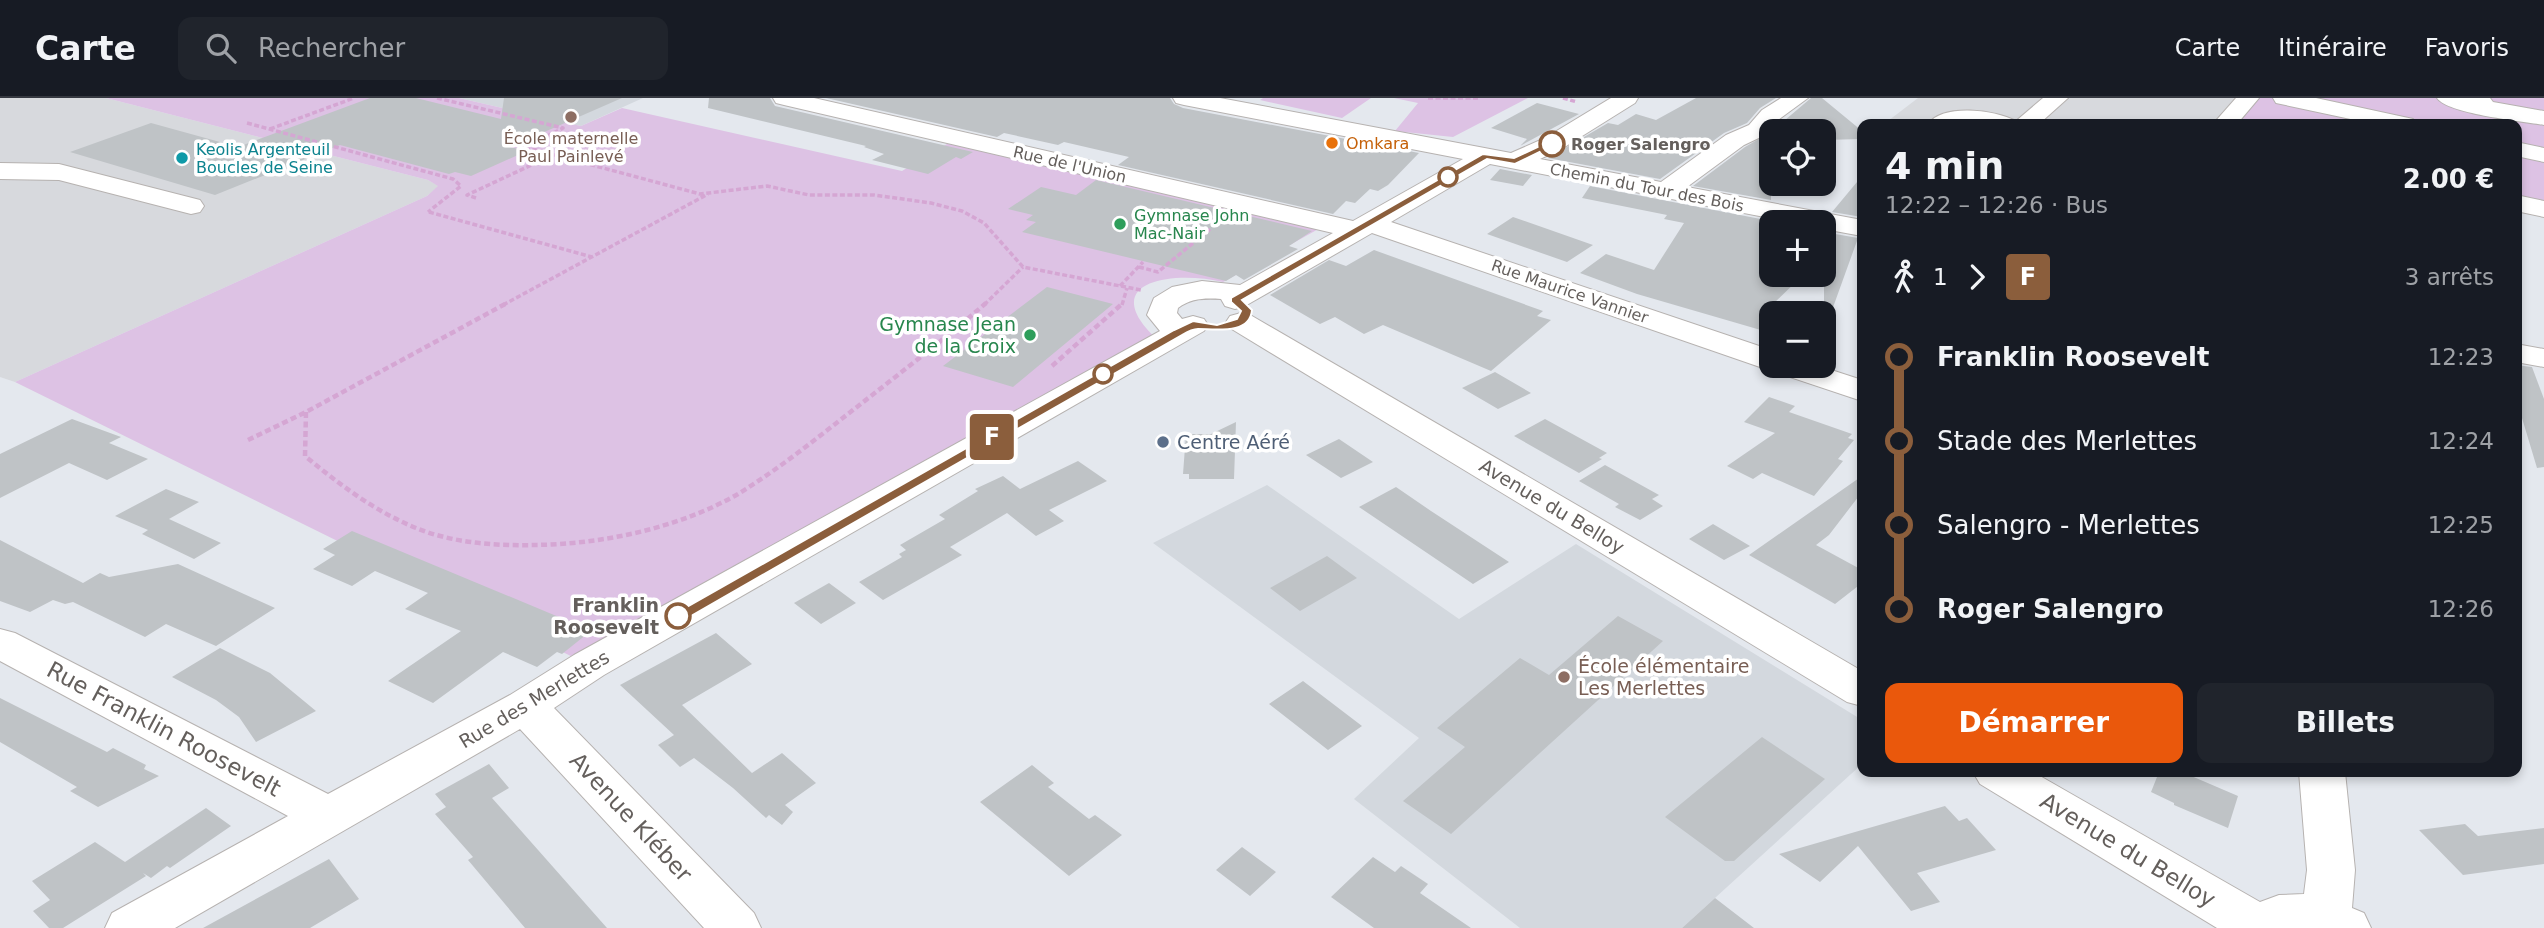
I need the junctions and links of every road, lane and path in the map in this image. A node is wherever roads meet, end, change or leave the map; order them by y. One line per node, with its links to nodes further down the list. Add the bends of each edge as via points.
1 (354, 98): 21 (path)
2 (437, 98): 29 (path, via 563,128 525,147)
3 (784, 98): 32 (street, Rue de l'Union)
4 (1428, 98): 5 (path)
5 (1478, 98)
6 (1627, 98): 25 (street)
7 (1797, 98): 28 (street)
8 (2057, 98): 17 (street)
9 (2248, 98): 18 (street)
10 (2284, 98): 13 (street)
11 (1195, 99): 24 (street, Chemin du Tour des Bois)
12 (2464, 103): 14 (street)
13 (2331, 110): 19 (street)
14 (2544, 118)
15 (1948, 119): 16 (street)
16 (1984, 119)
17 (2031, 119)
18 (2229, 119)
19 (2379, 119)
20 (247, 123): 21 (path)
21 (269, 129): 39 (path, via 453,179 461,186 428,212)
22 (2522, 150): 23 (street)
23 (2544, 155)
24 (1486, 156): 25 (street, Chemin du Tour des Bois); 35 (street)
25 (1515, 161): 28 (street, Chemin du Tour des Bois)
26 (538, 162): 30 (path, via 467,194)
27 (0, 171): 33 (street, via 59,172)
28 (1666, 190): 36 (street, Chemin du Tour des Bois)
29 (709, 194): 39 (path); 41 (path, via 767,186 809,195 874,195 931,203 984,223)
30 (476, 198)
31 (2522, 204): 34 (street)
32 (1246, 205): 35 (street, Rue de l'Union); 38 (street, via 1235,215)
33 (191, 206)
34 (2544, 209)
35 (1362, 227): 45 (street); 48 (street, Rue Maurice Vannier)
36 (1857, 227)
37 (1210, 229): 42 (path, via 1158,272)
38 (1296, 229)
39 (593, 257): 53 (path)
40 (1143, 262): 42 (path)
41 (1023, 267): 43 (path); 53 (path, via 995,297 811,443 734,495 683,519 617,536 550,545 491,545 437,536 391,517 345,489 305,456)
42 (1139, 267): 43 (path)
43 (1119, 286): 44 (path)
44 (1127, 288): 46 (path); 50 (path, via 1122,306)
45 (1240, 305): 46 (street, via 1218,329); 56 (street, Avenue du Belloy)
46 (1181, 318): 57 (street, Rue des Merlettes)
47 (2522, 354): 49 (street)
48 (1759, 356)
49 (2544, 358)
50 (1052, 366)
51 (1824, 378): 52 (street)
52 (1857, 389)
53 (306, 412): 54 (path)
54 (248, 440)
55 (0, 643): 60 (street, Rue Franklin Roosevelt)
56 (1857, 688)
57 (525, 706): 60 (street, Rue des Merlettes); 63 (street, Avenue Kléber)
58 (2004, 777): 64 (street, Avenue du Belloy)
59 (2322, 777): 61 (street)
60 (328, 816): 62 (street, Rue des Merlettes)
61 (2336, 924): 64 (street, via 2285,914)
62 (131, 928)
63 (736, 928)
64 (2259, 928)

